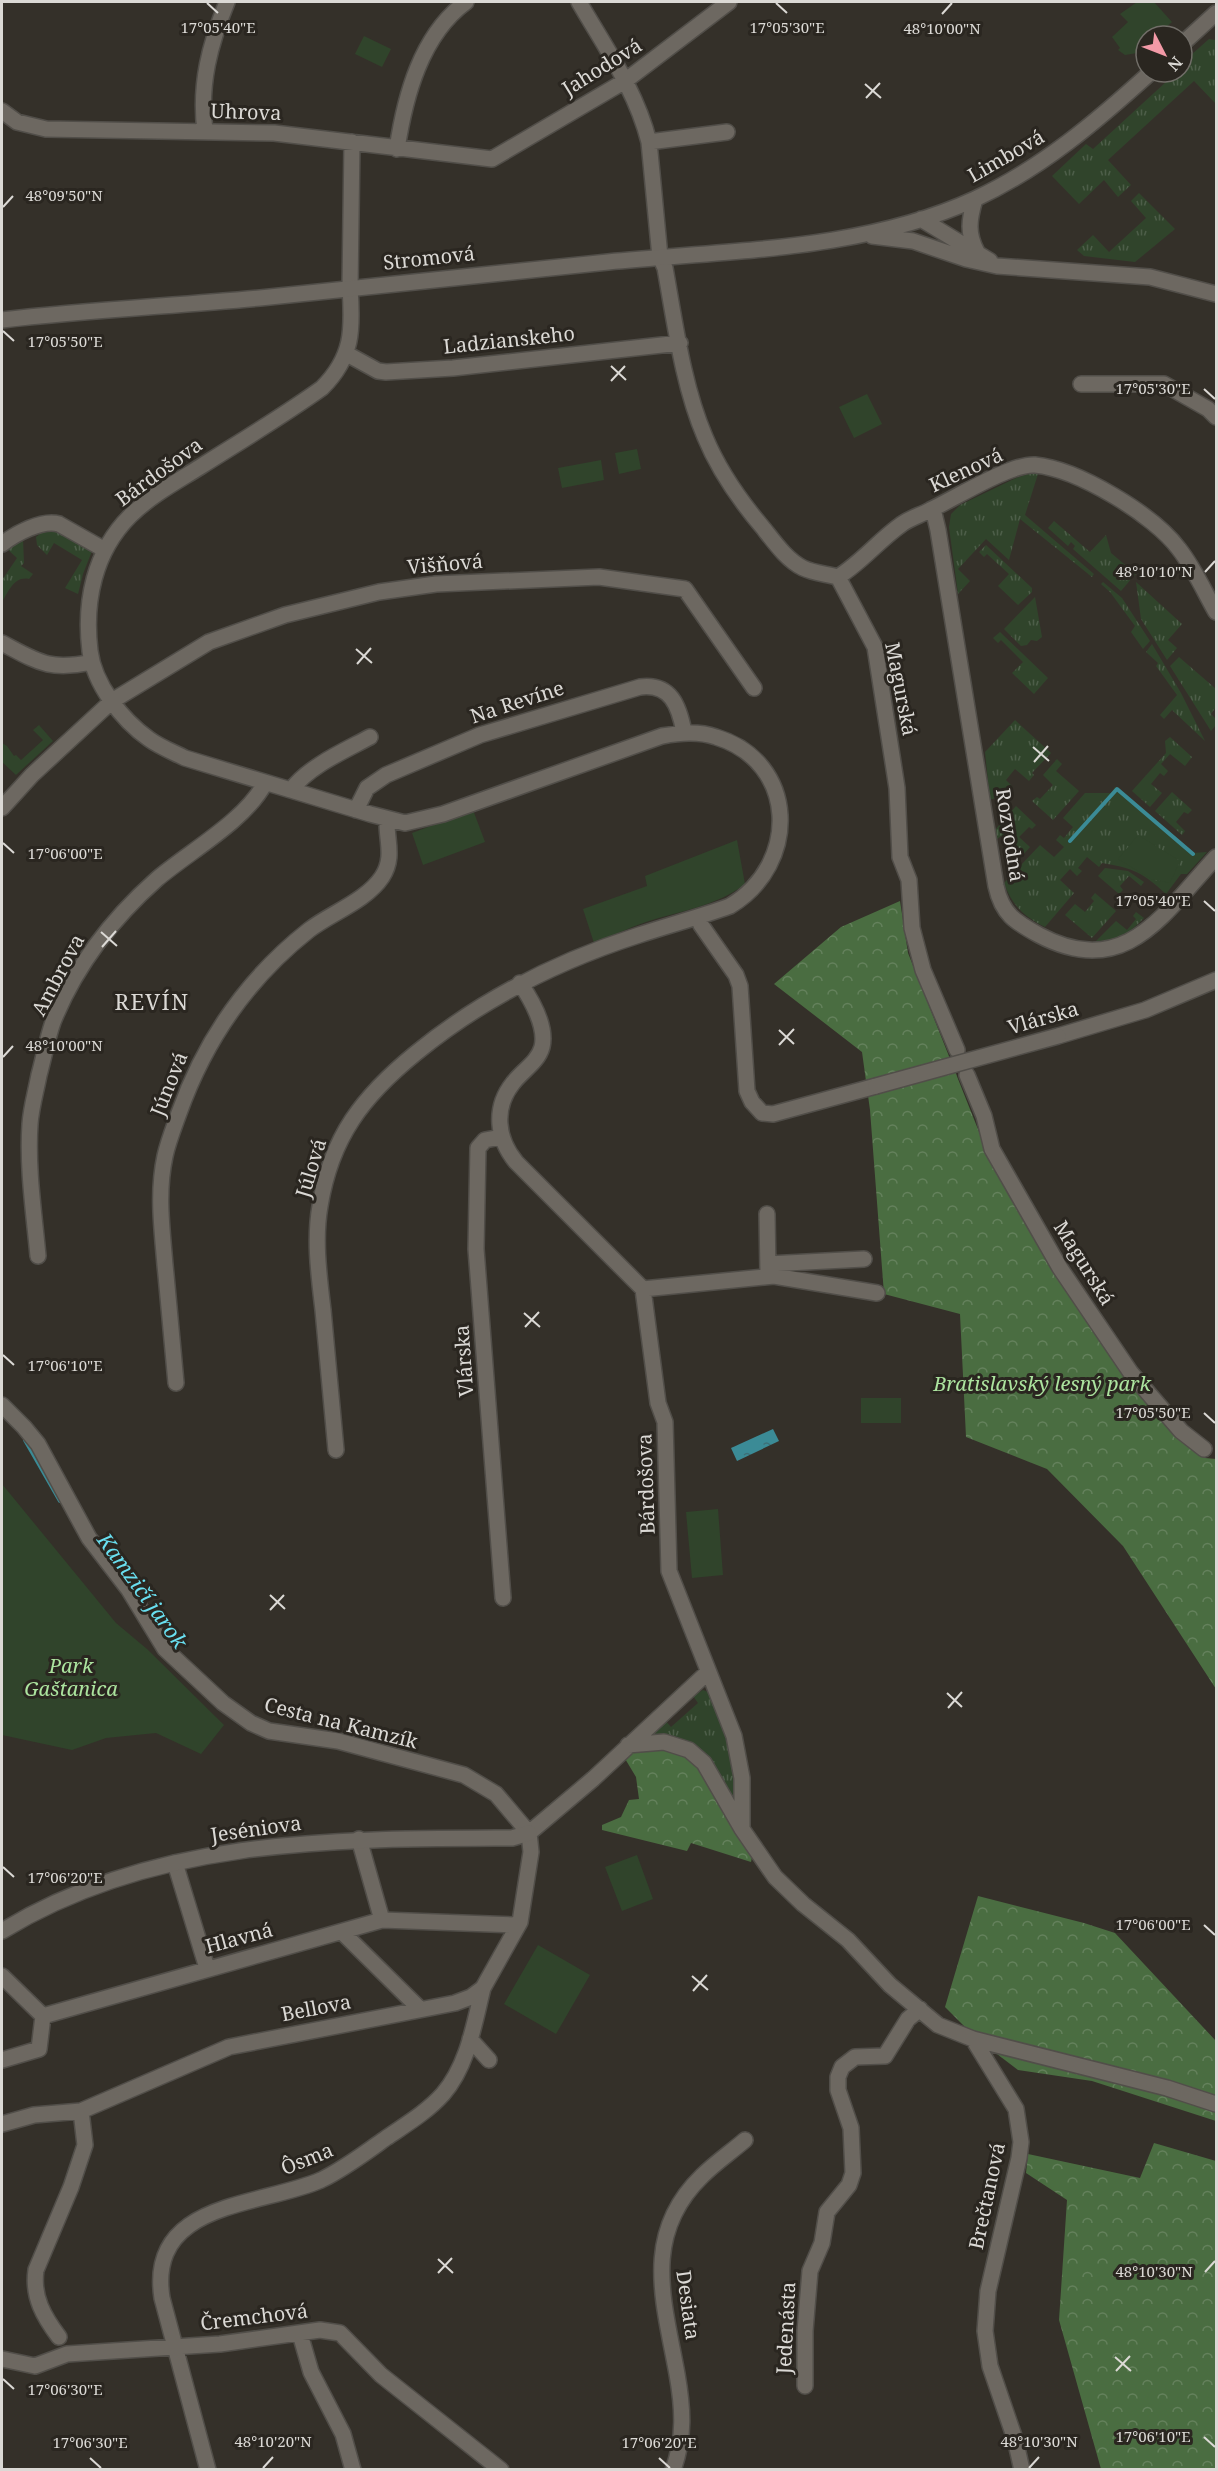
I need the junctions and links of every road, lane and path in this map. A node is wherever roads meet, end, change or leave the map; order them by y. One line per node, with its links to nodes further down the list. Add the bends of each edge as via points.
1 (227, 2): 10 (street, via 203,80)
2 (466, 2): 14 (street, via 434,36 425,54 410,86)
3 (579, 2): 7 (street)
4 (729, 2): 7 (street, Jahodová)
5 (1216, 13): 6 (street)
6 (1194, 33)
7 (625, 81): 12 (street, via 639,109); 15 (street, Jahodová)
8 (1137, 84): 16 (street, Limbová, via 1051,156)
9 (2, 114): 10 (street, Uhrova, via 17,122 53,130)
10 (205, 131): 13 (street, Uhrova, via 277,133)
11 (727, 132): 12 (street)
12 (648, 141): 20 (street)
13 (352, 142): 14 (street, Uhrova); 22 (street, Bárdošova)
14 (397, 149): 15 (street, Uhrova)
15 (492, 159)
16 (975, 199): 17 (street, Limbová); 19 (street, via 969,225)
17 (921, 219): 18 (street, Limbová); 19 (street)
18 (860, 235): 20 (street, Stromová); 21 (street, via 913,241)
19 (978, 252): 21 (street)
20 (660, 257): 22 (street, Stromová); 25 (street)
21 (997, 266): 23 (street, via 1150,278)
22 (350, 288): 24 (street, Stromová); 26 (street, Bárdošova)
23 (1216, 294)
24 (2, 320)
25 (680, 343): 26 (street, Ladzianskeho, via 386,372); 32 (street, via 705,437 744,505 796,564)
26 (347, 354): 31 (street, Bárdošova, via 322,388 142,505 118,529)
27 (1081, 384): 28 (street, via 1164,384)
28 (1216, 417)
29 (933, 509): 32 (street, Klenová, via 902,524); 33 (street, Klenová, via 971,488 1033,465 1086,481 1162,530 1180,549); 45 (street, Rozvodná, via 1002,908 1021,925 1062,945 1082,951 1114,948 1131,942 1151,927)
30 (2, 544): 31 (street, via 51,522)
31 (105, 550): 35 (street, Bárdošova, via 94,578 88,612)
32 (838, 577): 49 (street, Magurská, via 875,647 897,788 900,857 909,880 912,928 923,970)
33 (1216, 612)
34 (2, 643): 35 (street, via 57,667)
35 (92, 662): 37 (street, Bárdošova)
36 (754, 688): 37 (street, Višňová, via 686,589 599,577 436,584 323,604 209,642)
37 (112, 700): 40 (street, Bárdošova, via 138,731 160,747); 42 (street, Višňová)
38 (684, 732): 43 (street, Na Revíne, via 671,697 661,688 640,687 480,735 377,780 367,788); 44 (street, via 662,736 443,814 405,823); 46 (street, via 718,737 748,754 772,785 780,815 779,842 760,882 730,906)
39 (370, 737): 41 (street, via 312,771)
40 (265, 783): 41 (street, Bárdošova); 53 (street, Ambrova, via 242,813 129,904 96,945 67,993 53,1023 30,1123)
41 (291, 790): 43 (street, Bárdošova)
42 (2, 808)
43 (356, 810): 44 (street, Bárdošova)
44 (387, 819): 58 (street, Júnová, via 390,848 382,876 367,892 296,941 266,969 226,1017 188,1089 165,1154 160,1187)
45 (1216, 856)
46 (698, 917): 47 (street, Vlárska, bridge, via 740,986 747,1091 762,1113 773,1114 1058,1036 1155,1006); 48 (street, via 638,935)
47 (1216, 980)
48 (520, 983): 51 (street, via 540,1022 543,1040 535,1059 501,1103); 61 (street, Júlová, via 449,1026 399,1067 356,1112 335,1150 319,1207 317,1252)
49 (957, 1050)
50 (967, 1075): 60 (street, Magurská, via 992,1149 1060,1268 1131,1373 1181,1431)
51 (501, 1137): 56 (street, via 516,1162); 62 (street, Vlárska, via 485,1140 478,1148 476,1229)
52 (767, 1214): 55 (street)
53 (38, 1256)
54 (864, 1259): 55 (street)
55 (768, 1270): 56 (street); 57 (street)
56 (643, 1289): 63 (street, Bárdošova, via 658,1403 665,1422 669,1571)
57 (877, 1293)
58 (176, 1383)
59 (2, 1405): 66 (street, Cesta na Kamzík, via 38,1444 89,1538 129,1590 165,1649 223,1703 269,1731 338,1742 464,1775 496,1794)
60 (1204, 1449)
61 (336, 1450)
62 (503, 1598)
63 (708, 1672): 64 (street); 65 (street, via 734,1736 742,1778)
64 (627, 1745): 65 (street, via 664,1742 689,1750 704,1763); 66 (street)
65 (742, 1829): 77 (street, via 782,1884)
66 (529, 1833): 67 (street, Jeséniova, via 512,1838); 70 (street, via 531,1852)
67 (359, 1839): 68 (street, Jeséniova, via 266,1846); 69 (street)
68 (175, 1863): 71 (street, Jeséniova, via 76,1893); 73 (street)
69 (382, 1920): 70 (street, Hlavná, via 514,1925); 72 (street, Hlavná)
70 (520, 1922): 75 (street)
71 (2, 1931)
72 (342, 1932): 73 (street, Hlavná); 76 (street)
73 (207, 1968): 78 (street, Hlavná)
74 (2, 1976): 78 (street)
75 (483, 1988): 76 (street, Bellova, via 463,2000); 80 (street, Ôsma)
76 (420, 2009): 84 (street, Bellova, via 229,2047)
77 (920, 2009): 79 (street, via 938,2025); 91 (street, Jedenásta, via 908,2019 885,2056 855,2056 839,2073 838,2090 851,2128 853,2173 849,2185 827,2212 822,2243 810,2271)
78 (43, 2016): 81 (street, via 39,2049)
79 (973, 2039): 83 (street); 96 (street, Brečtanová, via 1016,2109 1021,2142 988,2291 985,2331 990,2366)
80 (468, 2044): 82 (street); 89 (street, Ôsma, via 449,2086 431,2106 337,2171 319,2181 213,2212 182,2230 161,2263 159,2276)
81 (2, 2060)
82 (489, 2060)
83 (1216, 2104)
84 (81, 2111): 85 (street, Bellova, via 34,2115); 88 (street, via 85,2145 34,2279 39,2305)
85 (2, 2124)
86 (745, 2140): 95 (street, Desiata, via 688,2192 665,2238 660,2267 683,2425)
87 (300, 2334): 89 (street, Čremchová); 93 (street, via 311,2372 343,2434); 94 (street, Čremchová, via 320,2330 340,2333 381,2375)
88 (59, 2337)
89 (176, 2347): 90 (street, Čremchová, via 67,2354 35,2366); 92 (street, Ôsma)
90 (2, 2359)
91 (805, 2386)
92 (208, 2469)
93 (353, 2469)
94 (501, 2469)
95 (673, 2469)
96 (1022, 2469)

